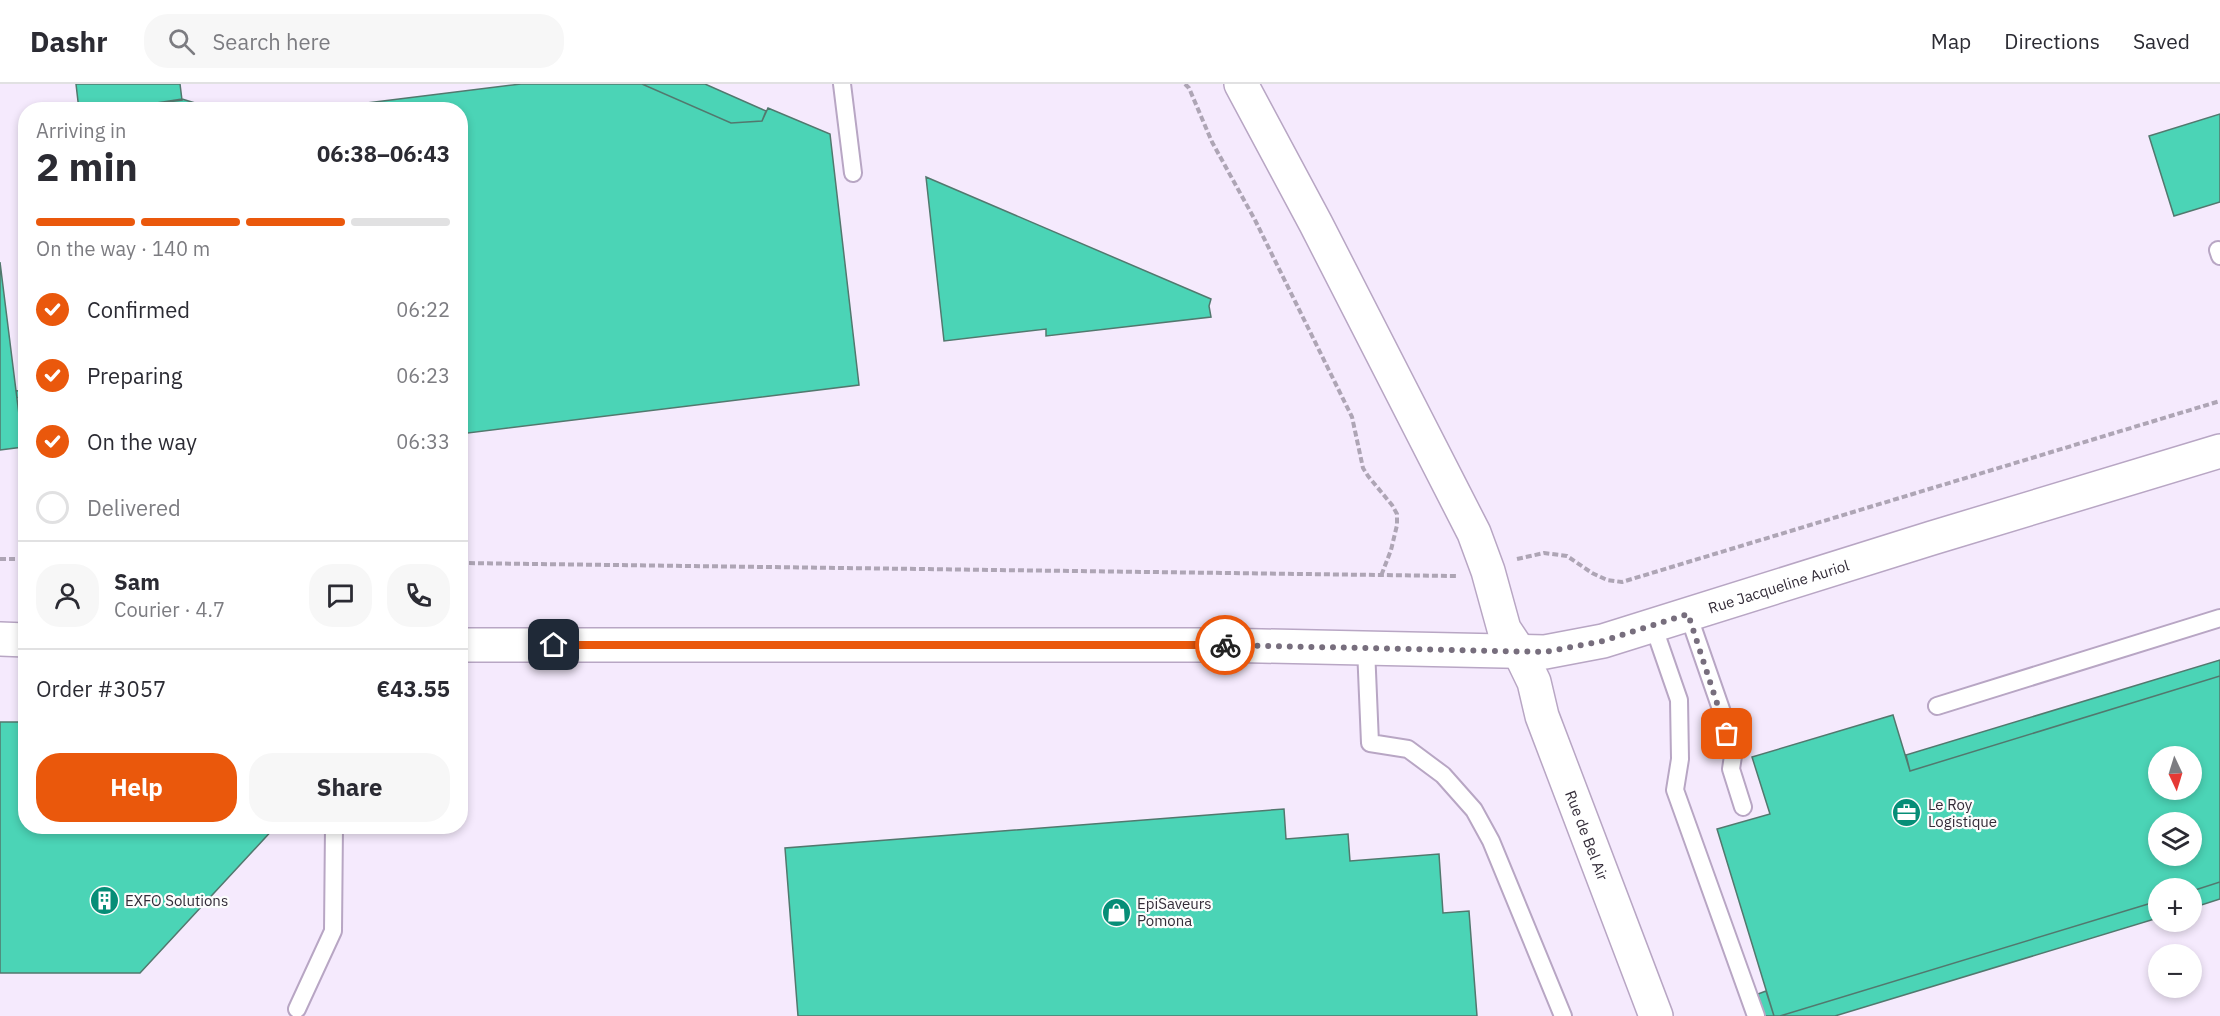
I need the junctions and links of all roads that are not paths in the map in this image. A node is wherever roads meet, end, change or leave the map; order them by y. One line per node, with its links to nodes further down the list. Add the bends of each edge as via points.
1 (842, 84): 3 (lane)
2 (1240, 84): 12 (street, Rue de Bel Air, via 1474,533 1504,629)
3 (853, 174)
4 (2220, 451): 5 (street, Rue Jacqueline Auriol)
5 (1688, 614): 7 (street, Rue Jacqueline Auriol); 14 (lane, via 1722,712 1733,756 1731,769)
6 (2220, 618): 13 (lane)
7 (1653, 625): 12 (street, Rue Jacqueline Auriol, via 1571,648); 19 (lane, via 1679,700 1680,759 1675,790)
8 (0, 639): 9 (street)
9 (18, 640)
10 (468, 645): 11 (street, Rue Jacqueline Auriol)
11 (1366, 648): 12 (street, Rue Jacqueline Auriol); 17 (lane, via 1370,743 1408,749 1443,775 1474,810 1491,841)
12 (1520, 653): 18 (street, Rue de Bel Air)
13 (1937, 706)
14 (1743, 807)
15 (334, 834): 16 (lane, via 333,931)
16 (297, 1009)
17 (1563, 1016)
18 (1656, 1016)
19 (1756, 1016)

